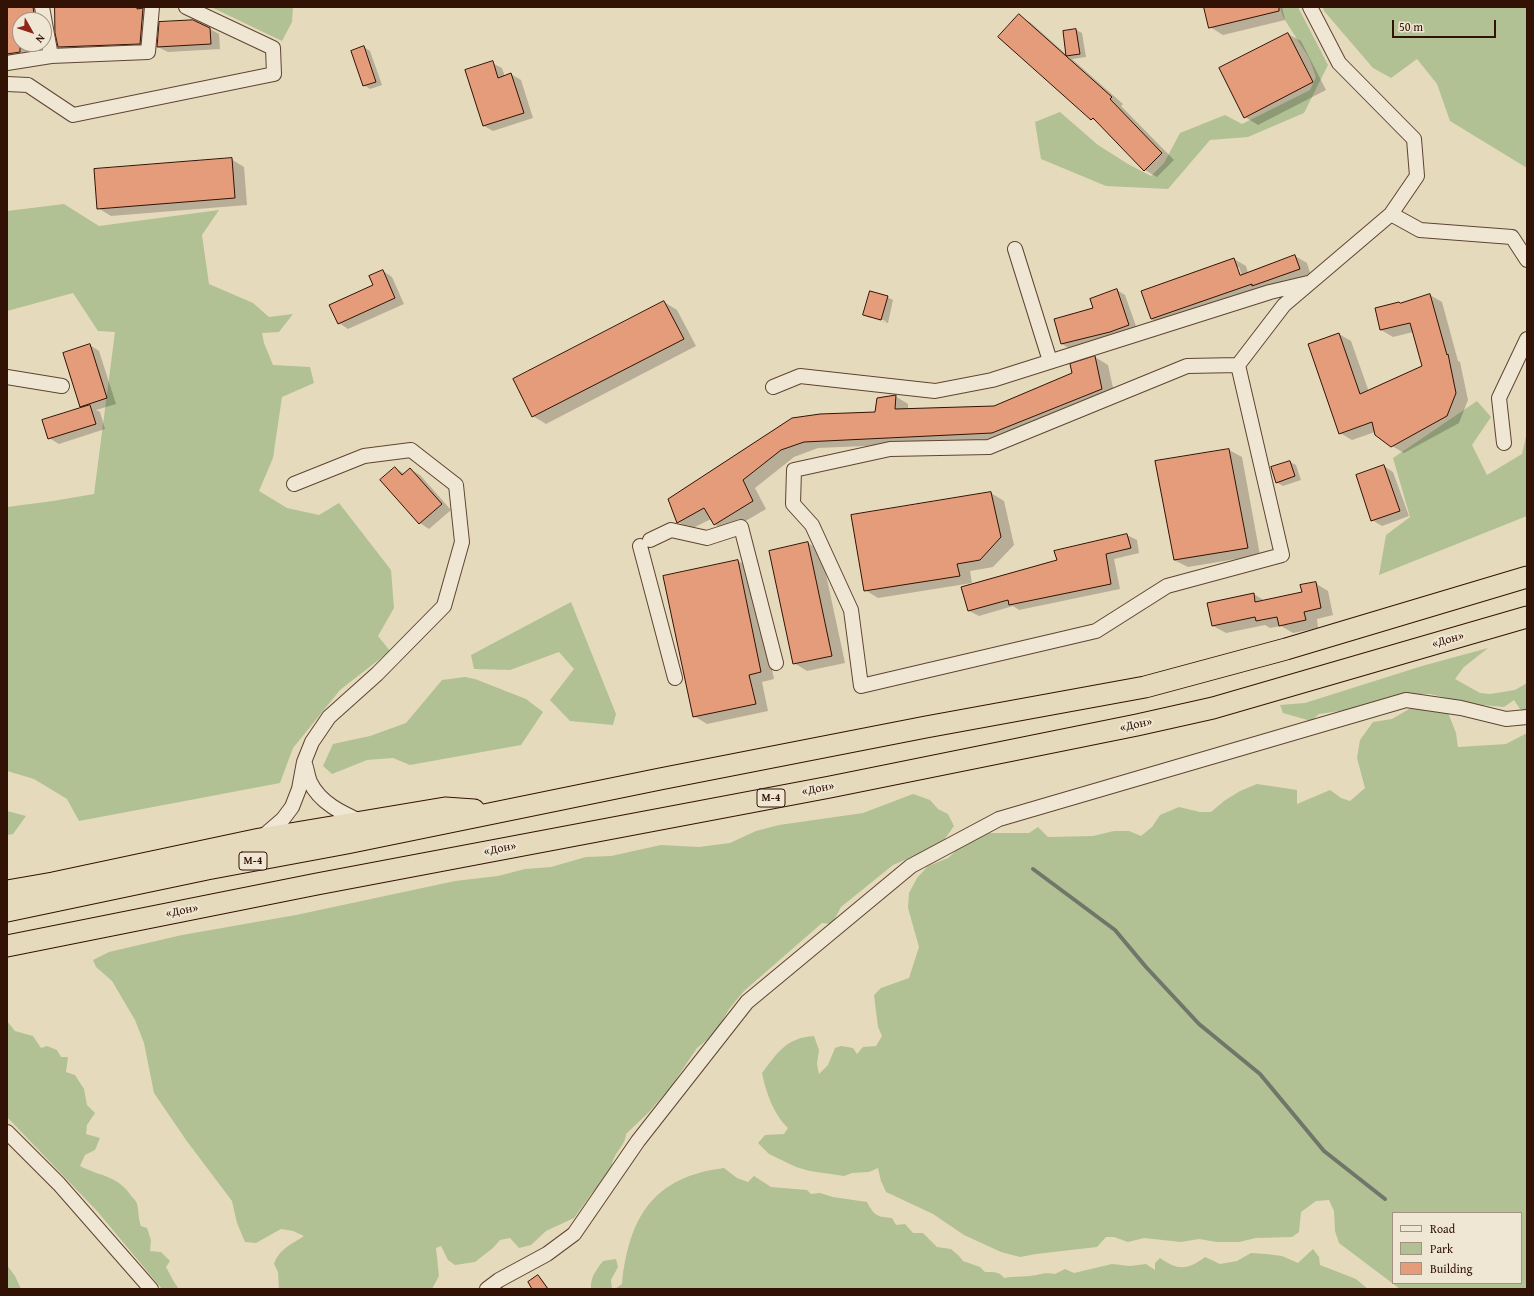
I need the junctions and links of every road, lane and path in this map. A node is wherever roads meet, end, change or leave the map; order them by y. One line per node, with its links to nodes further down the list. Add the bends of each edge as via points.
1 (42, 7): 5 (street)
2 (152, 7): 5 (street, via 148,52)
3 (186, 7): 7 (street, via 273,48 274,74 73,115 28,85)
4 (1310, 7): 8 (street, via 1338,62 1414,139 1417,176)
5 (51, 56): 6 (street)
6 (7, 63)
7 (7, 84)
8 (1391, 214): 10 (street, via 1420,230 1512,237); 11 (street)
9 (1015, 249): 13 (street)
10 (1527, 260)
11 (1310, 283): 13 (street, via 1270,292); 14 (street, via 1284,305)
12 (1527, 339): 18 (street, via 1499,398)
13 (1050, 362): 17 (street, via 992,380 935,391 800,376)
14 (1238, 365): 14 (street, via 1187,366 989,447 890,449 794,470 793,504 812,525 851,610 861,686 1096,631 1167,586 1282,556)
15 (7, 378): 16 (street)
16 (62, 386)
17 (773, 387)
18 (1504, 443)
19 (294, 484): 25 (street, via 364,456 411,450 456,485 462,542 444,606 329,717 312,742)
20 (1527, 577): 26 (highway, М-4, via 1286,649 1146,687 918,728)
21 (1527, 617): 31 (highway, «Дон» / М-4, via 1213,708 1144,723 830,787)
22 (776, 663): 23 (street, via 741,527 707,538 671,530 645,543)
23 (675, 678)
24 (1527, 717): 33 (street, via 1506,719 1461,708 1406,700 999,819 911,866 747,1002 638,1141 574,1234)
25 (304, 762): 27 (street, via 310,782 321,797 337,810); 28 (street, via 299,789 292,807 283,819)
26 (499, 812): 27 (highway, М-4, via 445,808); 30 (highway, М-4)
27 (363, 823): 28 (highway, М-4)
28 (260, 839): 29 (highway, М-4)
29 (7, 891)
30 (7, 910)
31 (7, 946)
32 (7, 1132): 34 (street, via 58,1184)
33 (499, 1285): 35 (street)
34 (151, 1289)
35 (487, 1289)

